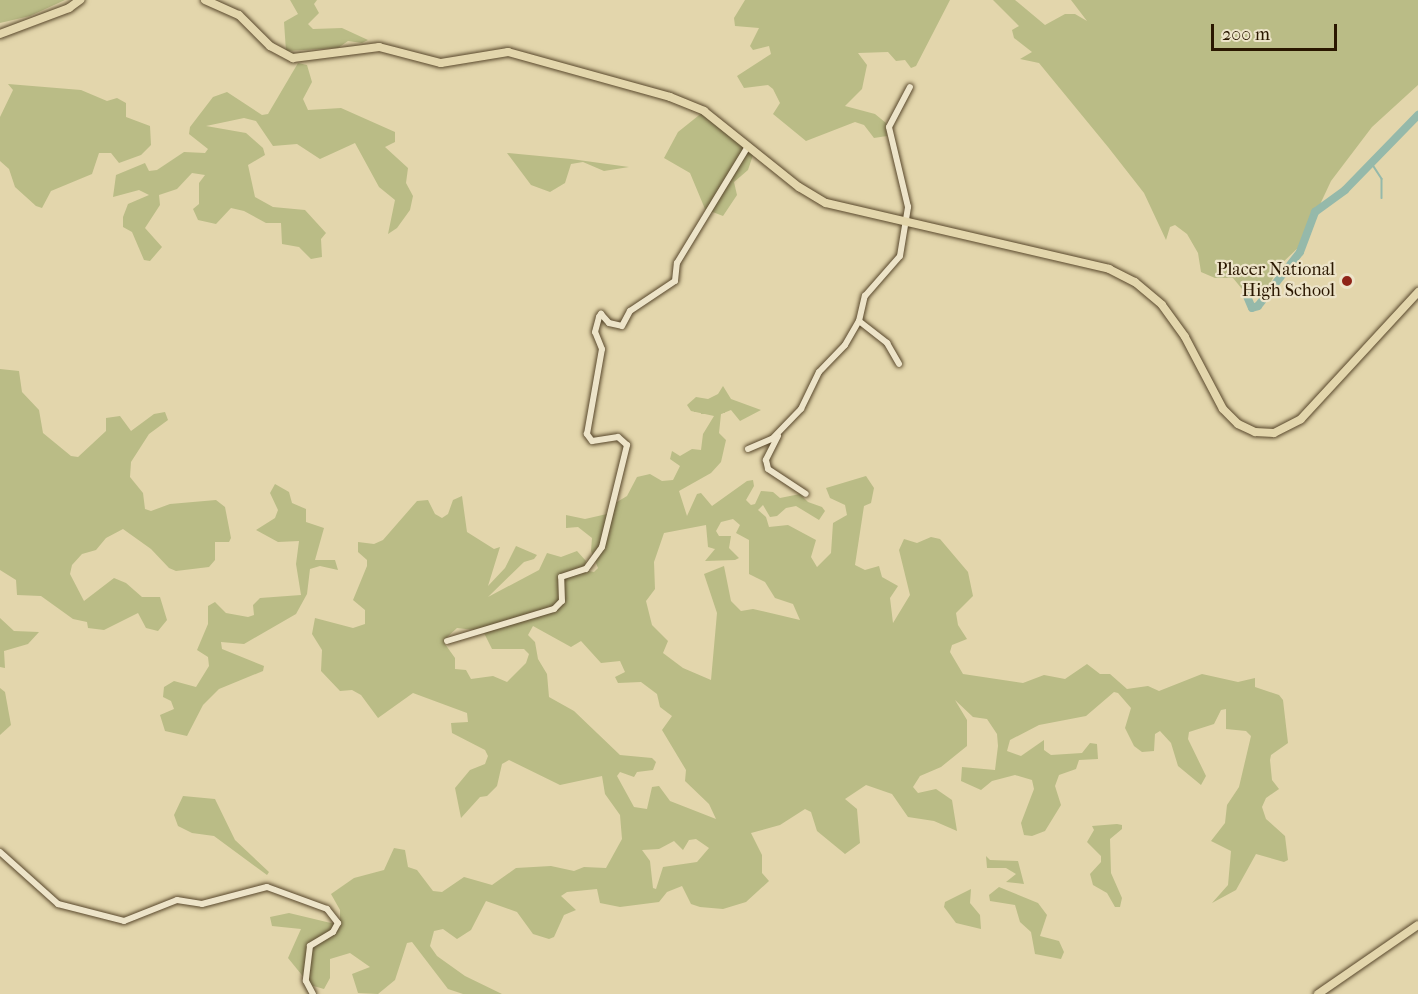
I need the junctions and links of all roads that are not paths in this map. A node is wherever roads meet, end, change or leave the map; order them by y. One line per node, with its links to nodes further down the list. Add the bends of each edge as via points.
1 (80, 0): 3 (highway, via 69,8)
2 (205, 0): 5 (highway, via 239,15 270,46 289,57 314,58 379,47 441,63 501,52 517,53 681,100 704,111)
3 (0, 34)
4 (910, 87): 6 (street, via 889,129 907,200)
5 (748, 146): 6 (highway, via 817,199); 13 (street, via 678,260 675,281 630,312 622,326 609,323 601,314 598,317 596,332 602,349 587,434 592,441 618,437 627,445 602,547 586,569 561,577 562,601 554,609)
6 (906, 222): 7 (highway, via 1118,272 1162,305 1181,330 1234,422 1261,433 1281,431 1307,413); 8 (street, via 900,256 865,296)
7 (1418, 292)
8 (859, 321): 9 (street, via 887,343); 10 (street, via 843,347 819,372 804,404)
9 (899, 364)
10 (779, 432): 11 (street); 12 (street, via 766,460 768,470)
11 (748, 449)
12 (806, 494)
13 (447, 641)
14 (0, 852): 16 (street, via 58,904 124,921 177,900 202,904 267,887 327,909 338,923 333,932 310,946 306,981)
15 (1418, 925): 17 (highway)
16 (313, 994)
17 (1318, 994)

